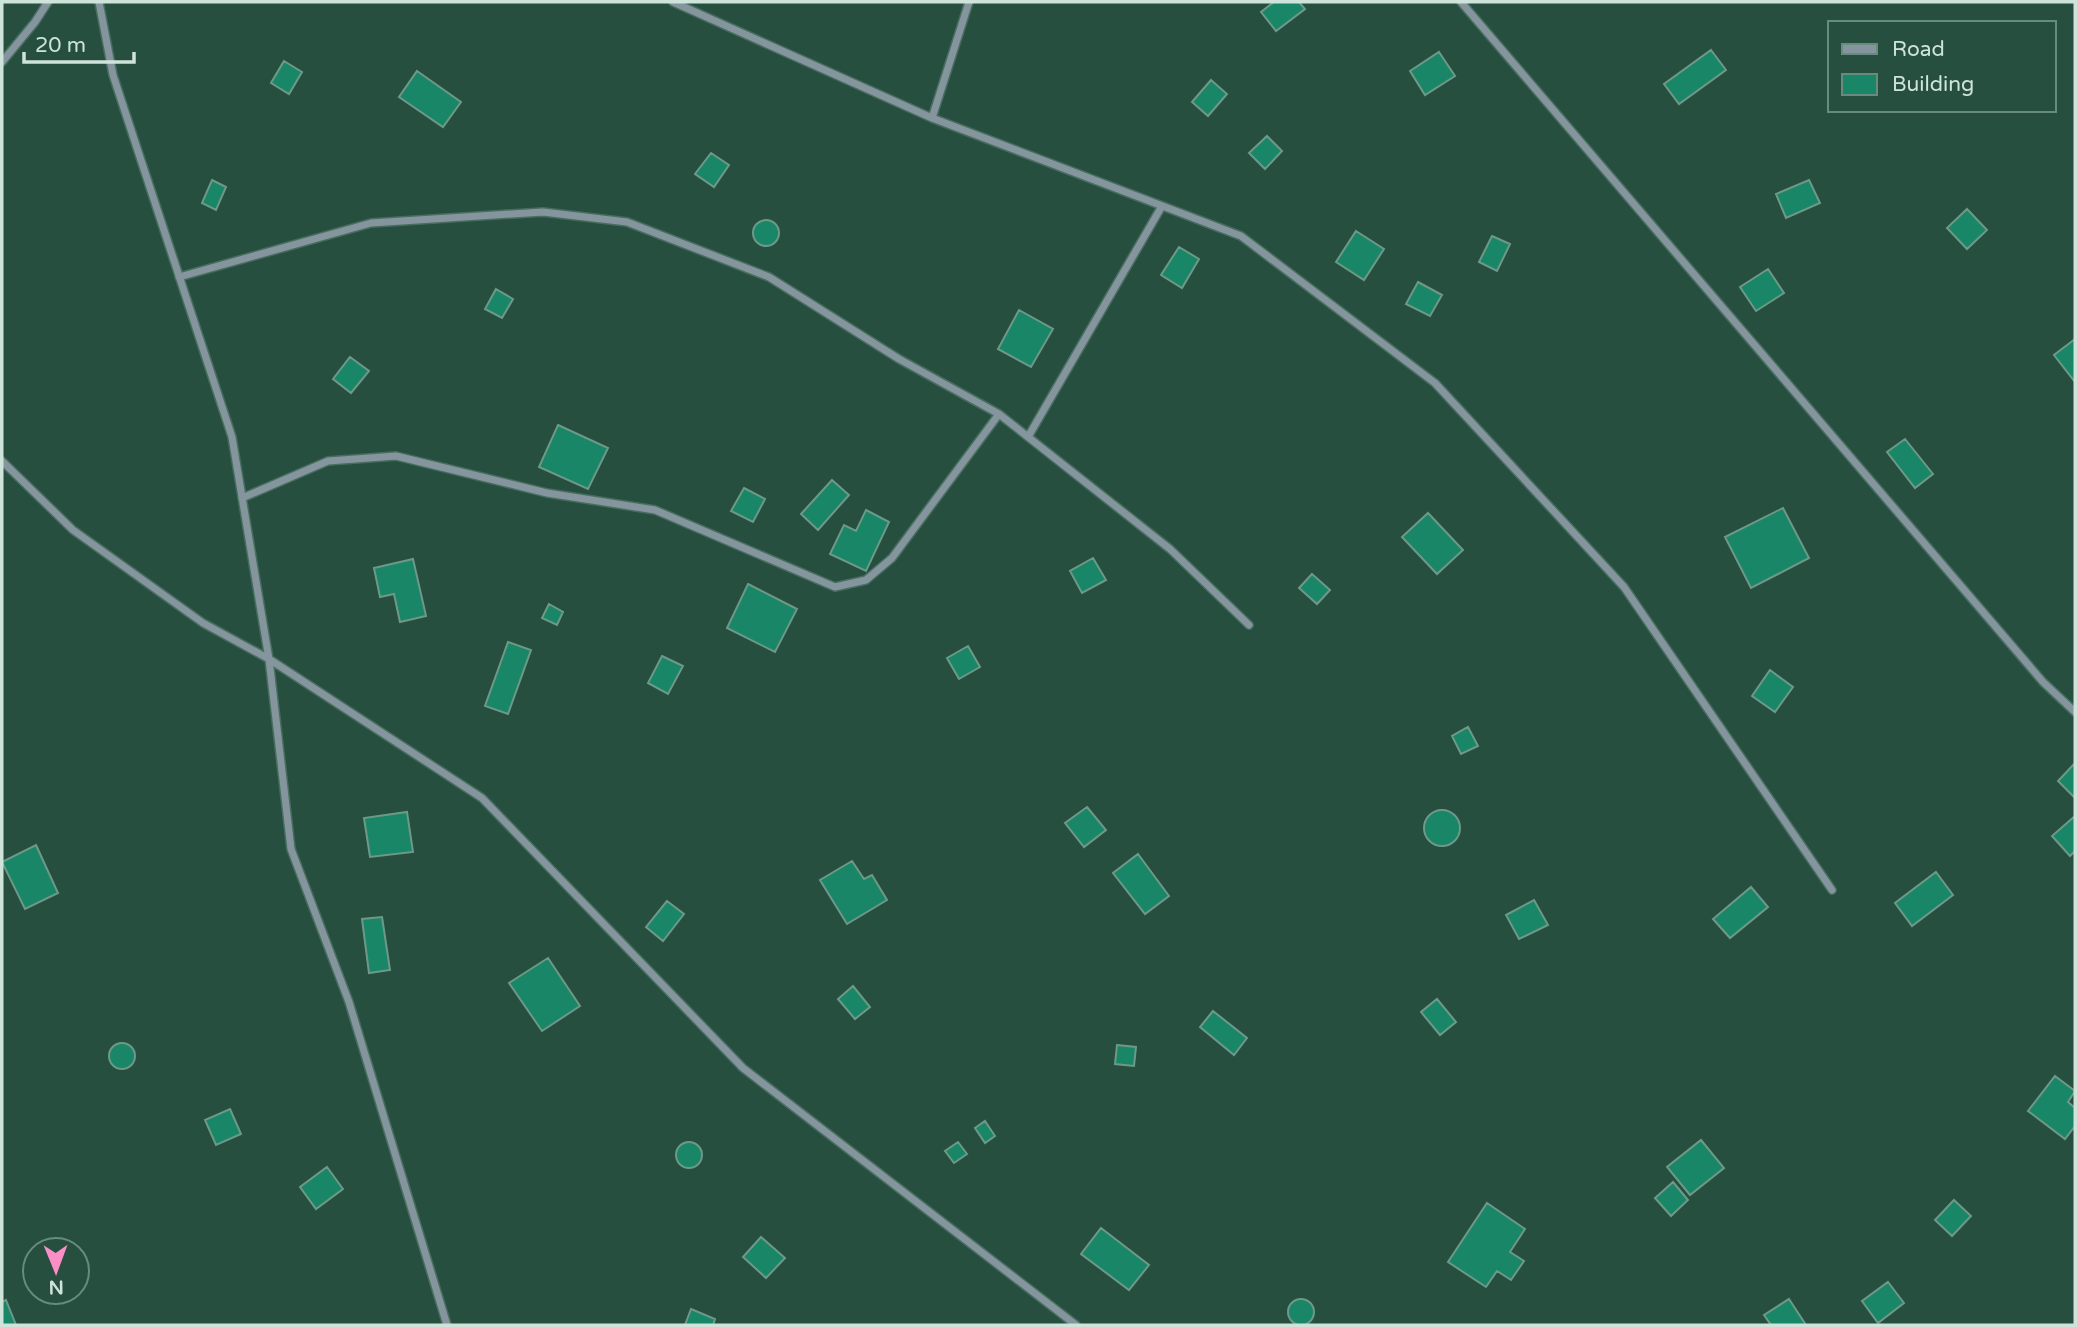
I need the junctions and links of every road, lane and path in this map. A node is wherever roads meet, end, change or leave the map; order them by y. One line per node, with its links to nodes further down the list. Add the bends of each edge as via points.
1 (48, 2): 6 (street)
2 (99, 2): 9 (street, via 113,75)
3 (673, 2): 7 (street)
4 (969, 2): 7 (street)
5 (1461, 2): 16 (street, via 2043,682)
6 (2, 62)
7 (932, 118): 8 (street)
8 (1162, 206): 11 (street); 17 (street, via 1241,236 1434,383 1624,587)
9 (179, 277): 10 (street, via 371,223 542,212 627,222 769,277 899,359); 13 (street, via 232,437)
10 (999, 414): 11 (street); 13 (street, via 892,558 866,580 835,587 655,510 547,493 396,456 328,461)
11 (1028, 437): 14 (street, via 1170,549)
12 (2, 461): 15 (street, via 73,530 202,623)
13 (242, 498): 15 (street)
14 (1249, 625)
15 (269, 659): 18 (street, via 291,849 349,1002); 19 (street, via 482,798 743,1068)
16 (2075, 712)
17 (1832, 890)
18 (447, 1325)
19 (1076, 1325)

